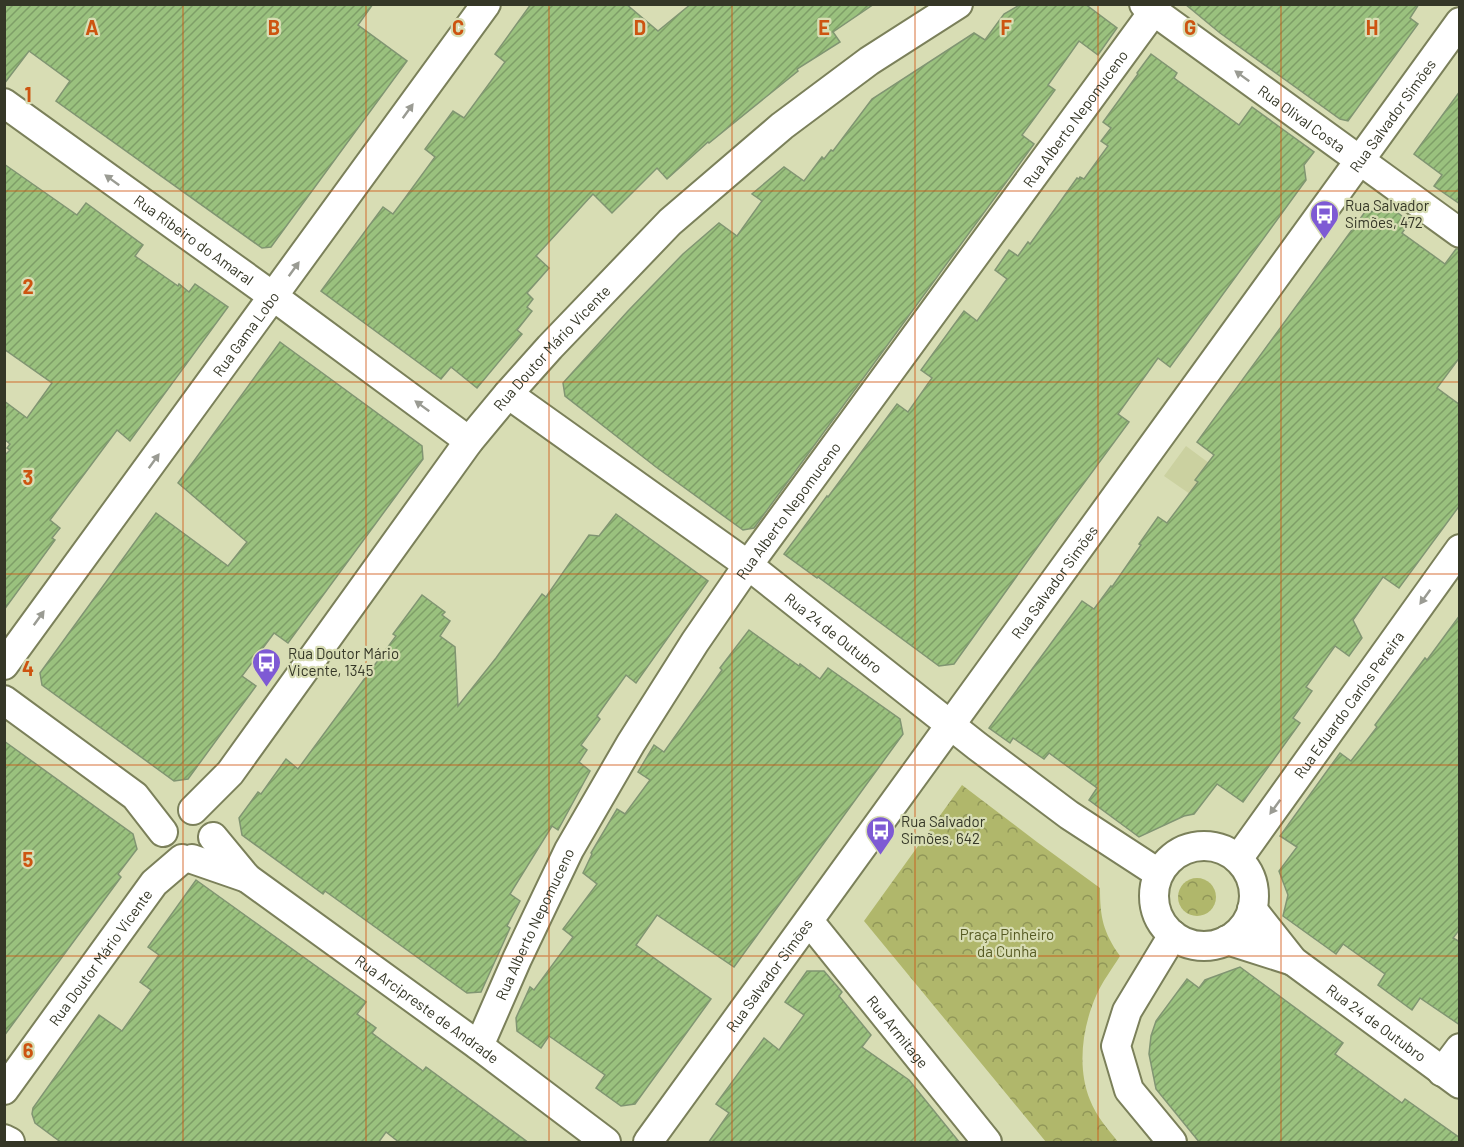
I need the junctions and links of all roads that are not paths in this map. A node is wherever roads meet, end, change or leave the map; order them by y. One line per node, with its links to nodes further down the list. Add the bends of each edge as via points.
1 (486, 4): 8 (street, Rua Gama Lobo, one-way to 1)
2 (958, 4): 9 (street, Rua Doutor Mário Vicente, via 868,61 799,113 670,222)
3 (1149, 8): 6 (street, Rua Olival Costa, one-way to 3); 12 (street, Rua Alberto Nepomuceno)
4 (1460, 22): 6 (street, Rua Salvador Simões)
5 (4, 103): 8 (street, Rua Ribeiro do Amaral, one-way to 5)
6 (1359, 161): 7 (street, Rua Olival Costa); 15 (street, Rua Salvador Simões)
7 (1460, 233)
8 (274, 297): 10 (street, Rua Ribeiro do Amaral, one-way to 8); 13 (street, Rua Gama Lobo, one-way to 8)
9 (507, 394): 10 (street, Rua Doutor Mário Vicente); 12 (street, Rua 24 de Outubro)
10 (469, 441): 17 (street, Rua Doutor Mário Vicente)
11 (1460, 549): 19 (street, Rua Eduardo Carlos Pereira, one-way to 19)
12 (748, 565): 15 (street, Rua 24 de Outubro); 27 (street, Rua Alberto Nepomuceno, via 631,743 569,850)
13 (4, 665)
14 (4, 700): 16 (street)
15 (950, 724): 20 (street, Rua 24 de Outubro, via 1069,815); 23 (street, Rua Salvador Simões)
16 (135, 796): 17 (street); 18 (street)
17 (200, 820): 18 (street, via 174,814 166,822); 18 (street, via 209,848 202,855); 21 (street, Rua Arcipreste de Andrade)
18 (175, 849): 21 (street, Rua Arcipreste de Andrade); 30 (street, Rua Doutor Mário Vicente)
19 (1238, 859): 20 (street, via 1217,847 1194,846 1173,855); 22 (street, via 1249,873 1254,891)
20 (1158, 873): 24 (street, via 1155,907 1161,923)
21 (247, 878): 27 (street, Rua Arcipreste de Andrade)
22 (1252, 909): 25 (street, via 1242,927); 26 (street, Rua 24 de Outubro)
23 (809, 921): 34 (street, Rua Salvador Simões); 35 (street, Rua Armitage)
24 (1173, 935): 25 (street, via 1190,944 1209,945); 36 (street, via 1127,1011 1116,1046 1129,1090)
25 (1227, 940): 26 (street, Rua 24 de Outubro)
26 (1293, 961): 29 (street, Rua 24 de Outubro)
27 (479, 1046): 33 (street, Rua Arcipreste de Andrade)
28 (1460, 1048): 29 (street)
29 (1451, 1078)
30 (4, 1090)
31 (4, 1139): 32 (street)
32 (10, 1143)
33 (606, 1143)
34 (648, 1143)
35 (987, 1143)
36 (1172, 1143)

